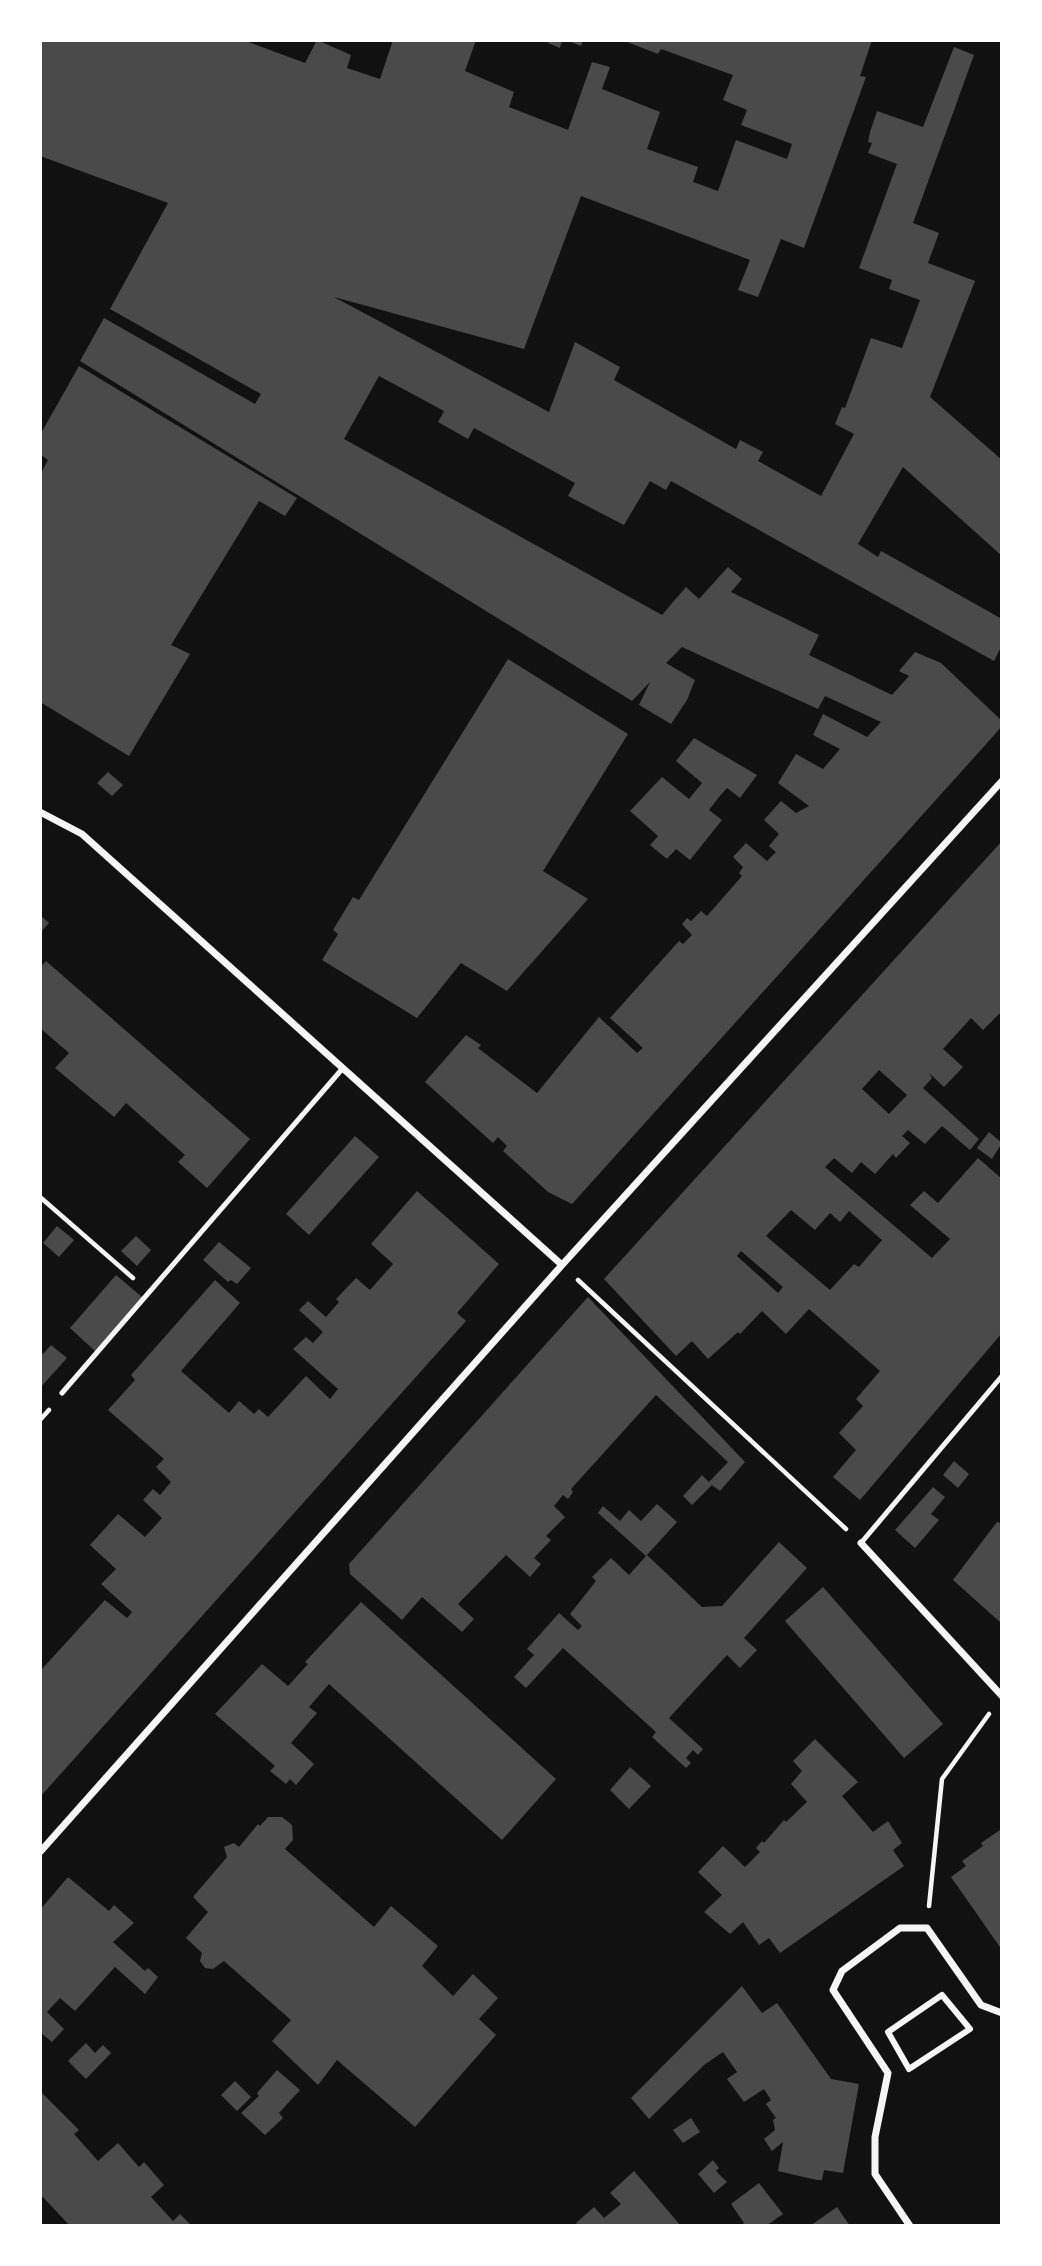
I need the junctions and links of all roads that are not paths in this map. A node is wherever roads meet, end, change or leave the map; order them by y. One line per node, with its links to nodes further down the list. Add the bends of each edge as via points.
1 (1002, 781): 4 (street)
2 (40, 812): 3 (street, via 82,834)
3 (343, 1068): 4 (street); 6 (lane)
4 (562, 1265): 9 (street)
5 (1002, 1376): 7 (lane)
6 (62, 1393)
7 (861, 1543): 8 (street)
8 (1002, 1696)
9 (40, 1852)
10 (942, 1996): 10 (street, via 970,2029 909,2069 888,2032)
11 (1002, 2013): 12 (street, via 981,2005 927,1928 900,1928 842,1971 833,1990 888,2073 875,2137 875,2174)
12 (910, 2226)

